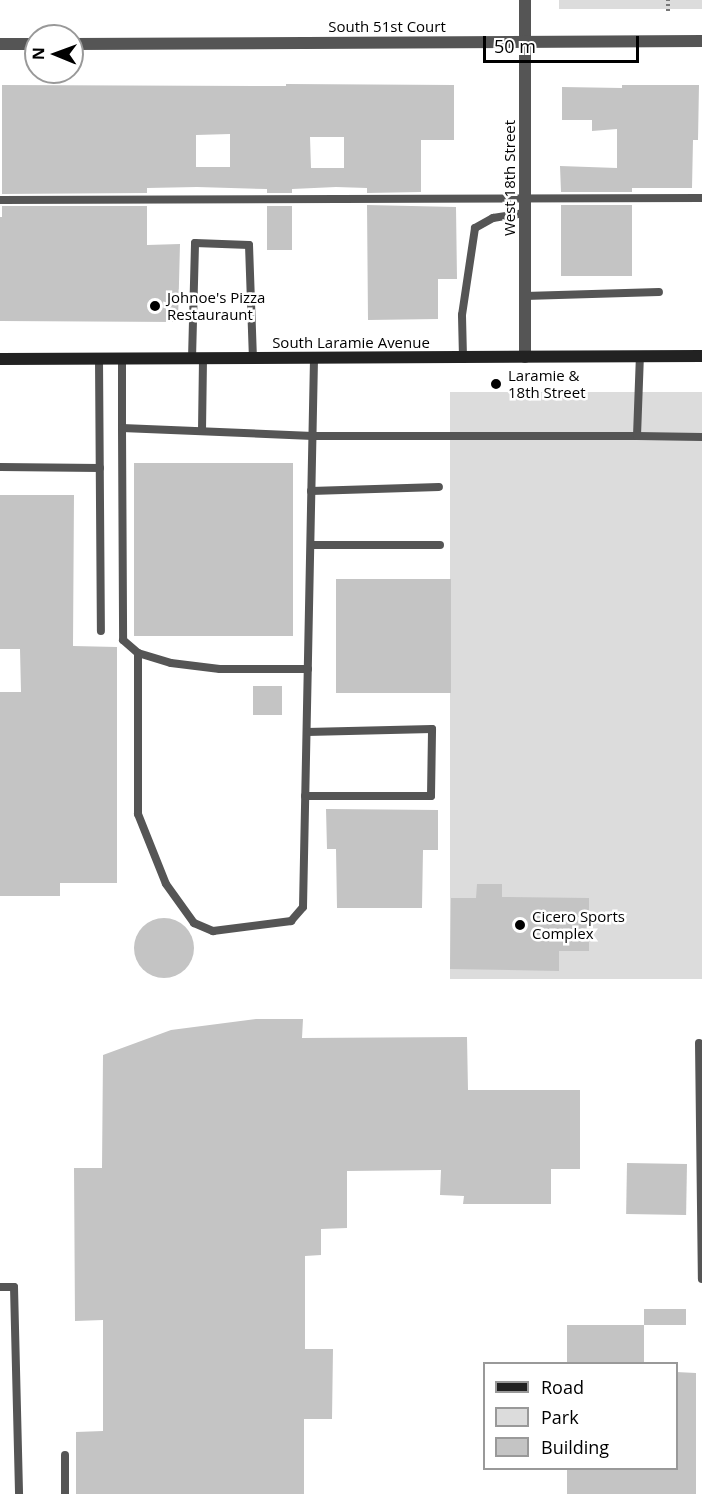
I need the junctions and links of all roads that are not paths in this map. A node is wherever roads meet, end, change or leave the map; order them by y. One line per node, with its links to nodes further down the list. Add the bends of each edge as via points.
1 (525, 0): 3 (street, West 18th Street)
2 (702, 40): 3 (street, South 51st Court)
3 (525, 41): 6 (street, South 51st Court); 8 (street, West 18th Street)
4 (0, 44): 5 (street)
5 (24, 44)
6 (84, 44)
7 (702, 198): 8 (lane)
8 (525, 199): 9 (lane); 10 (street, West 18th Street)
9 (0, 200)
10 (525, 213): 12 (street, West 18th Street); 15 (lane, via 498,217 475,228 461,326)
11 (659, 292): 12 (lane)
12 (525, 296): 16 (street, West 18th Street)
13 (640, 356): 14 (main road, South Laramie Avenue); 16 (main road, South Laramie Avenue); 26 (lane)
14 (702, 356)
15 (463, 357): 16 (main road, South Laramie Avenue); 19 (main road, South Laramie Avenue)
16 (525, 357)
17 (197, 358): 18 (main road, South Laramie Avenue); 18 (lane, via 195,243 249,245); 22 (main road, South Laramie Avenue); 24 (lane)
18 (253, 358): 19 (main road, South Laramie Avenue)
19 (314, 358): 25 (lane)
20 (0, 359): 21 (main road, South Laramie Avenue)
21 (99, 359): 22 (main road, South Laramie Avenue); 29 (lane)
22 (122, 359): 23 (lane)
23 (122, 428): 24 (lane); 35 (lane, via 123,640)
24 (202, 431): 25 (lane)
25 (313, 436): 26 (lane); 31 (lane)
26 (637, 436): 27 (lane)
27 (702, 437)
28 (0, 467): 29 (lane)
29 (100, 468): 34 (lane)
30 (439, 487): 31 (lane)
31 (311, 491): 32 (lane)
32 (310, 545): 33 (lane); 36 (lane)
33 (440, 545)
34 (101, 631)
35 (138, 653): 36 (lane, via 171,663 220,669); 38 (lane, via 138,814 166,884 194,922 213,931 291,921 303,907)
36 (308, 669): 37 (lane)
37 (307, 732): 38 (lane); 38 (lane, via 432,729 431,796)
38 (305, 796)
39 (699, 1043): 40 (lane)
40 (702, 1279)
41 (0, 1287): 43 (lane, via 14,1287)
42 (65, 1455): 44 (lane)
43 (19, 1494)
44 (65, 1494)

